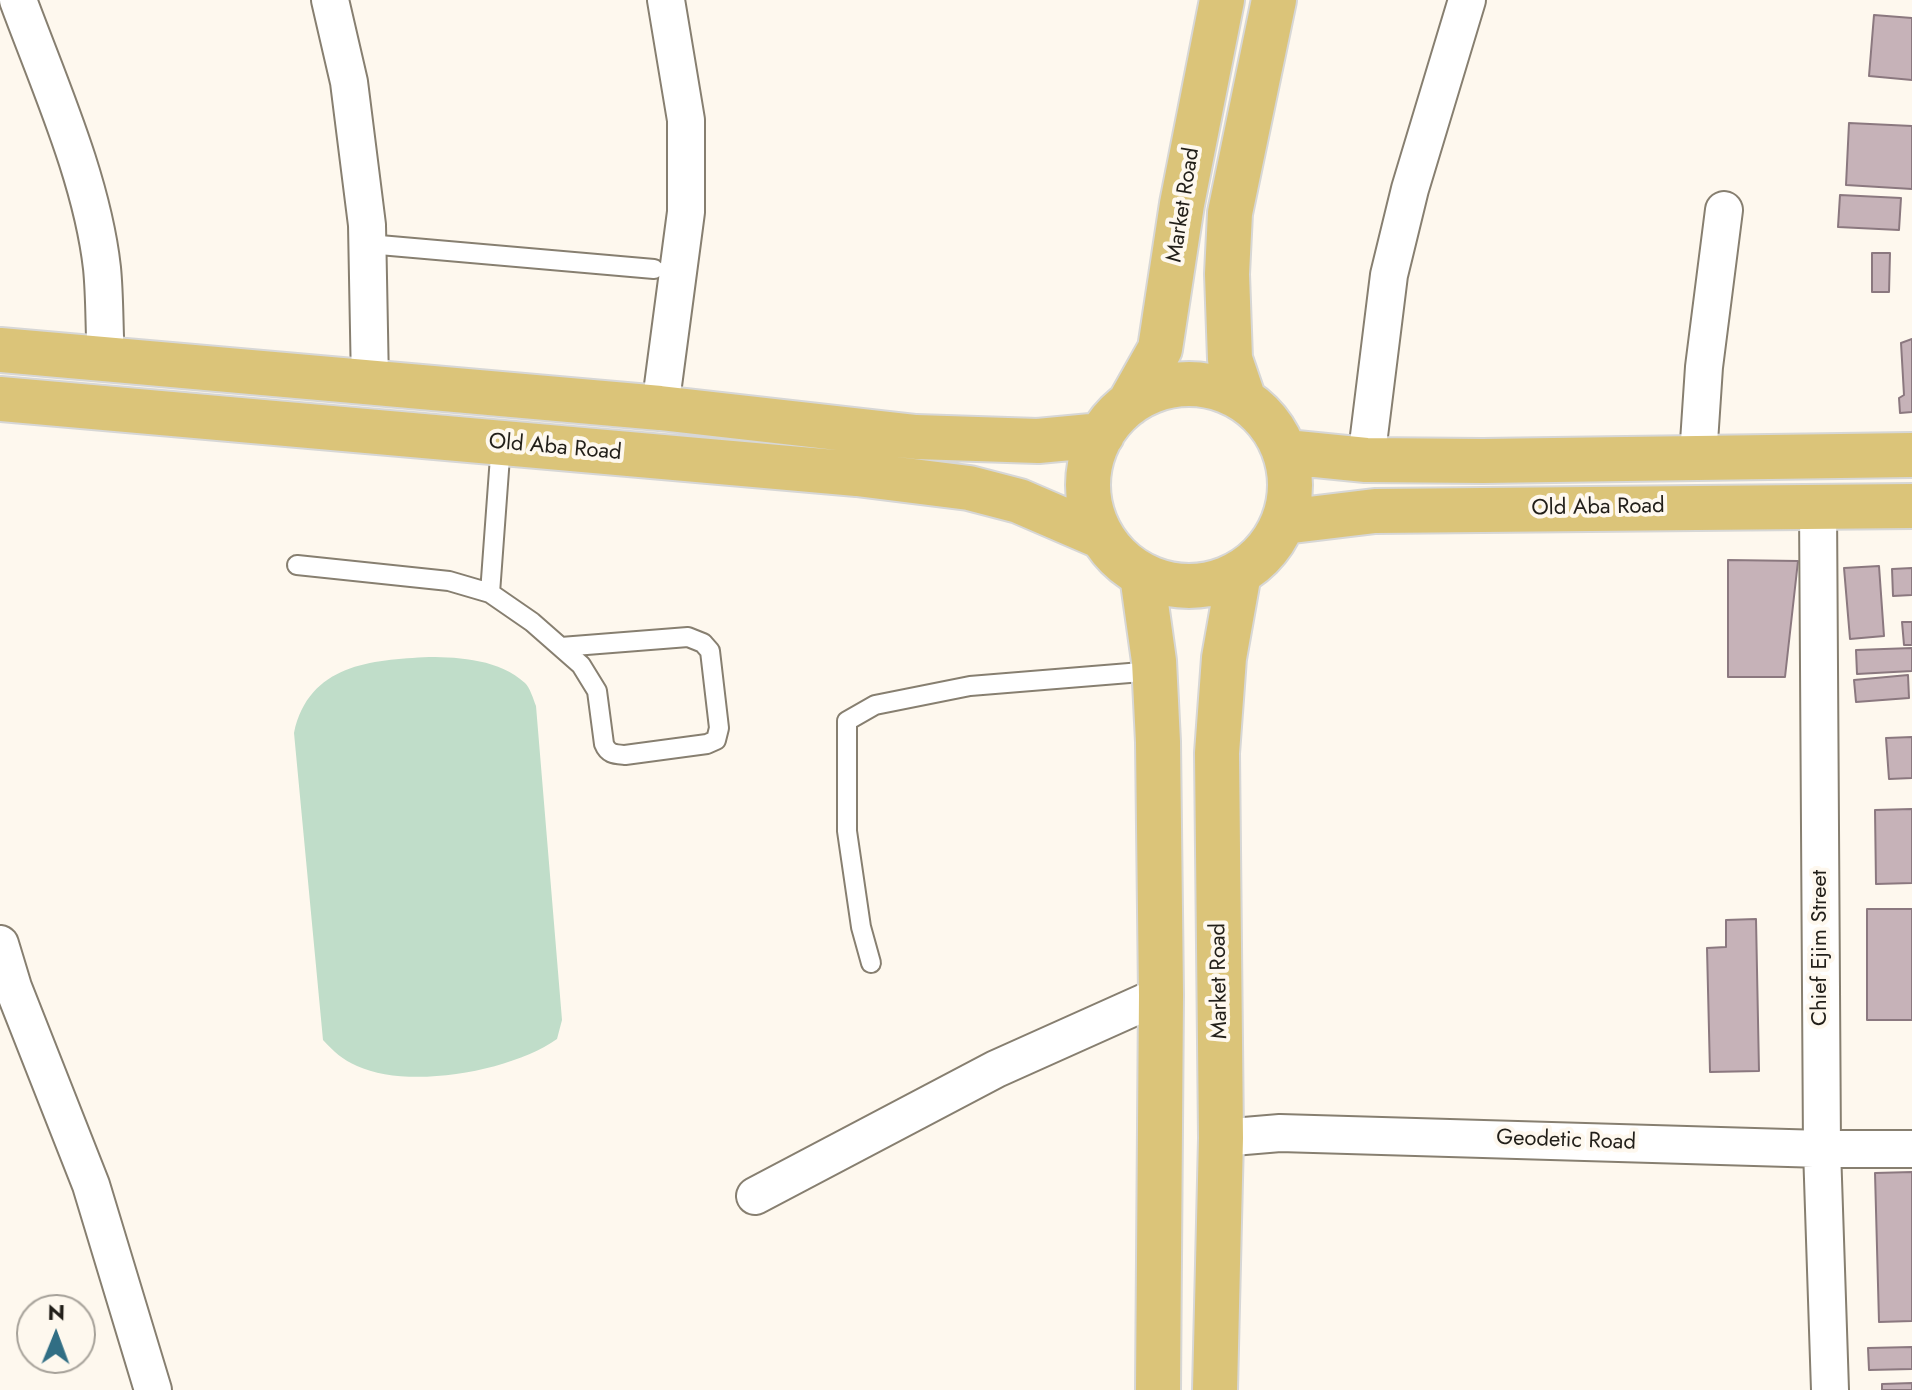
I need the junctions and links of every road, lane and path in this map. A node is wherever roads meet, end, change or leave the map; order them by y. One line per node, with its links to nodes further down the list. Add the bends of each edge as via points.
1 (18, 0): 11 (street, via 89,209 102,267)
2 (330, 0): 8 (street, via 349,82)
3 (666, 0): 15 (street, via 686,120 686,212)
4 (1222, 0): 16 (main road, Market Road, via 1160,349)
5 (1274, 0): 14 (main road, via 1230,213 1230,359)
6 (1467, 0): 21 (street, via 1389,275)
7 (1724, 210): 20 (street)
8 (368, 244): 9 (lane); 12 (street)
9 (654, 269)
10 (0, 350): 11 (main road)
11 (106, 359): 12 (main road)
12 (370, 383): 15 (main road)
13 (0, 399): 17 (main road, Old Aba Road)
14 (1244, 400): 16 (main road, via 1212,387 1177,385 1152,392); 18 (main road, via 1269,423)
15 (660, 408): 16 (main road, via 916,437 1038,441)
16 (1115, 419): 25 (main road, via 1093,454 1088,475 1088,497)
17 (501, 443): 25 (main road, Old Aba Road, via 969,488 1019,501); 29 (lane)
18 (1286, 452): 21 (main road); 24 (main road, via 1291,487)
19 (1912, 455): 20 (main road)
20 (1698, 457): 21 (main road)
21 (1366, 460)
22 (1818, 506): 23 (main road, Old Aba Road); 24 (main road, Old Aba Road, via 1375,511); 37 (street, Chief Ejim Street)
23 (1912, 506)
24 (1284, 522): 27 (main road, via 1266,551)
25 (1100, 536): 28 (main road)
26 (297, 565): 29 (lane, via 449,581)
27 (1239, 573): 28 (main road, via 1191,586); 36 (main road, Market Road, via 1224,658 1217,753)
28 (1142, 575): 31 (main road)
29 (490, 593): 30 (lane)
30 (561, 647): 30 (lane, via 688,637 703,643 710,651 716,740 625,755 606,750 597,691 581,665)
31 (1154, 671): 33 (lane, via 970,686 875,705 847,721 847,831); 35 (main road)
32 (0, 944): 34 (street)
33 (871, 963)
34 (6, 988): 40 (street, via 91,1185)
35 (1161, 995): 39 (street, via 996,1069); 41 (main road)
36 (1221, 1138): 37 (street, Geodetic Road, via 1280,1133); 42 (main road, Market Road)
37 (1822, 1149): 38 (street, Geodetic Road); 43 (street, Chief Ejim Street)
38 (1912, 1149)
39 (755, 1196)
40 (153, 1390)
41 (1158, 1390)
42 (1215, 1390)
43 (1830, 1390)

